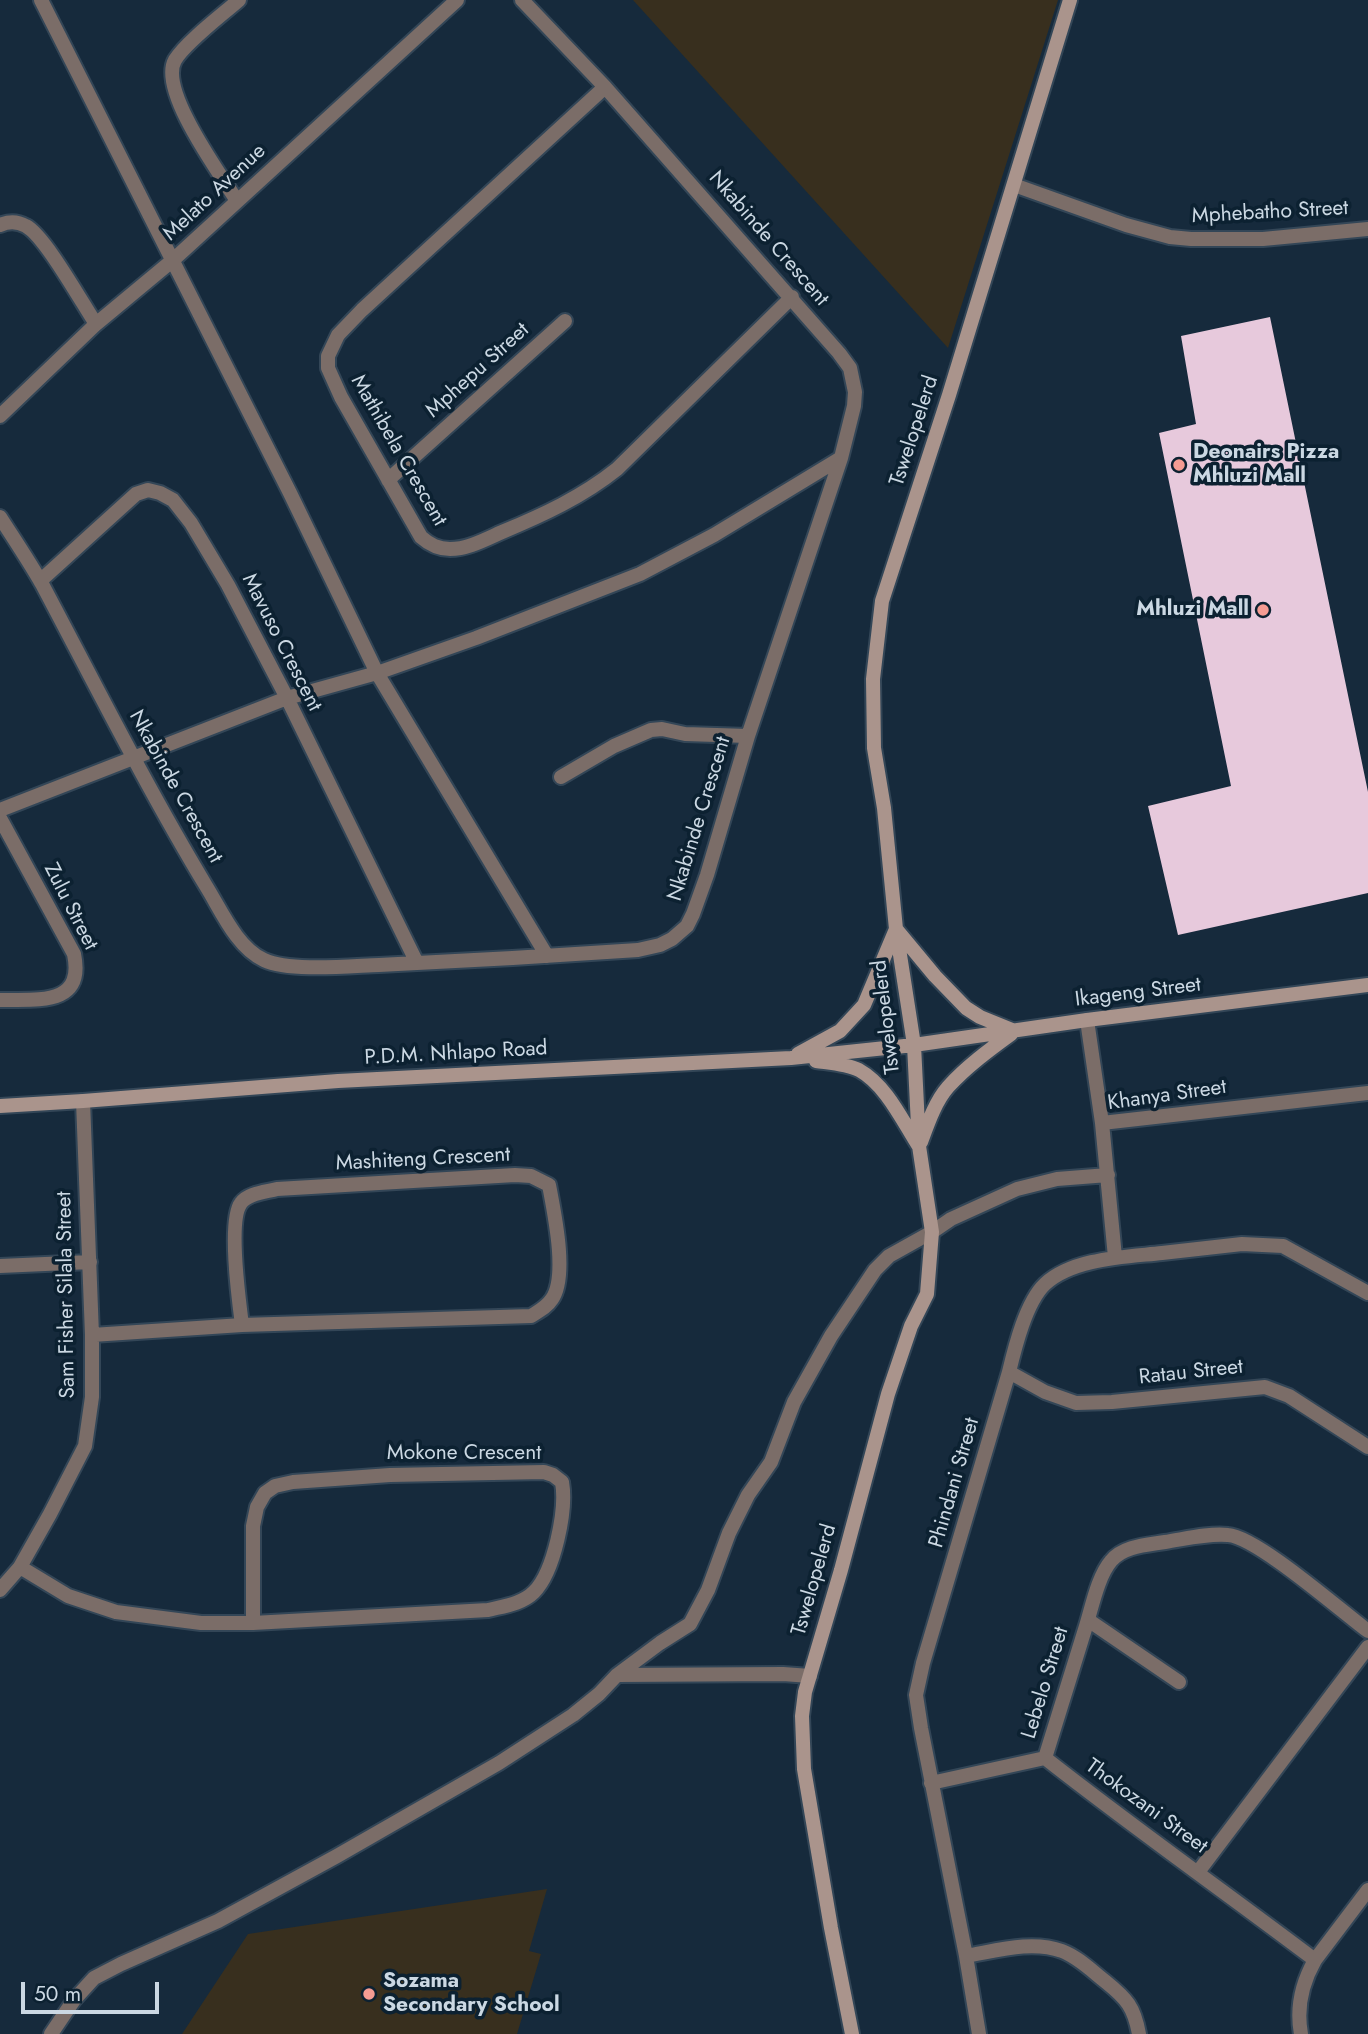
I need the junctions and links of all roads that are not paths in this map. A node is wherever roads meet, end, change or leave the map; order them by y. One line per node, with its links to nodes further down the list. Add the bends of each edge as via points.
1 (41, 0): 11 (street)
2 (239, 0): 8 (street, via 190,44 172,70 180,106)
3 (457, 0): 8 (street, Melato Avenue)
4 (522, 0): 6 (street, Nkabinde Crescent)
5 (1070, 0): 7 (street, Tswelopelerd)
6 (605, 87): 12 (street, Nkabinde Crescent); 17 (street, Mathibela Crescent, via 338,335 328,356 331,377)
7 (1014, 184): 10 (street, Mphebatho Street, via 1170,237 1263,239); 27 (street, Tswelopelerd, via 882,601 873,679 874,748)
8 (237, 201): 11 (street, Melato Avenue)
9 (0, 225): 14 (street, via 9,221 26,226 41,239)
10 (1368, 229)
11 (173, 260): 14 (street, Melato Avenue); 20 (street)
12 (792, 297): 16 (street, Nkabinde Crescent, via 850,368 854,406); 17 (street, Mathibela Crescent, via 617,469 544,514 476,543 437,548 421,537)
13 (565, 321): 17 (street, Mphepu Street)
14 (96, 324): 15 (street, Melato Avenue)
15 (0, 416)
16 (841, 458): 20 (street, via 640,574); 22 (street, Nkabinde Crescent)
17 (388, 480)
18 (0, 517): 19 (street, Nkabinde Crescent)
19 (40, 580): 21 (street, Mavuso Crescent, via 136,494 148,491 167,496 191,523 228,585); 23 (street, Nkabinde Crescent)
20 (377, 673): 21 (street); 28 (street)
21 (287, 698): 23 (street); 29 (street, Mavuso Crescent)
22 (748, 736): 24 (street, via 651,730); 28 (street, Nkabinde Crescent, via 707,875 693,914 680,933 660,945 638,950)
23 (133, 758): 25 (street); 29 (street, Nkabinde Crescent, via 233,930 257,956 293,966)
24 (561, 777)
25 (0, 810)
26 (0, 818): 31 (street, Zulu Street, via 74,954 77,969 66,992 52,998)
27 (896, 929): 33 (street, via 966,1008); 34 (street, Tswelopelerd); 35 (street, via 864,1006 840,1031)
28 (547, 956): 29 (street, Nkabinde Crescent)
29 (417, 963)
30 (1368, 985): 32 (street, Ikageng Street)
31 (0, 1000)
32 (1087, 1020): 33 (street, Ikageng Street); 39 (street)
33 (1014, 1031): 34 (street, Ikageng Street); 40 (street, via 947,1088)
34 (914, 1045): 35 (street, P.D.M. Nhlapo Road); 40 (street, Tswelopelerd)
35 (791, 1058): 37 (street, P.D.M. Nhlapo Road, via 338,1081); 40 (street, via 858,1069 881,1089)
36 (1368, 1093): 39 (street, Khanya Street)
37 (83, 1101): 38 (street, P.D.M. Nhlapo Road); 44 (street, Sam Fisher Silala Street)
38 (0, 1106)
39 (1102, 1123): 41 (street, Khanya Street)
40 (919, 1146): 42 (street, Tswelopelerd)
41 (1108, 1175): 42 (street, via 1057,1179 1017,1189); 43 (street, Khanya Street)
42 (932, 1232): 57 (street, via 889,1255 874,1270 831,1336 794,1402 771,1462 729,1533 690,1624); 58 (street, Tswelopelerd, via 927,1294 888,1394)
43 (1115, 1257): 46 (street, Phindani Street, via 1242,1244 1283,1246); 49 (street, Phindani Street, via 1076,1267 1044,1285 1016,1343)
44 (90, 1262): 45 (street); 48 (street, Sam Fisher Silala Street)
45 (0, 1266)
46 (1368, 1293)
47 (242, 1325): 47 (street, Mashiteng Crescent, via 531,1316 554,1297 559,1275 549,1185 531,1176 515,1175 276,1189 252,1195 241,1203 237,1216 235,1254); 48 (street, Mashiteng Crescent)
48 (92, 1335): 51 (street, Sam Fisher Silala Street, via 92,1397 85,1446)
49 (1009, 1373): 50 (street, Ratau Street, via 1076,1403 1265,1387 1289,1396); 61 (street, Phindani Street, via 918,1680 918,1712)
50 (1368, 1447)
51 (20, 1567): 52 (street, Sam Fisher Silala Street); 54 (street, Mokone Crescent, via 68,1596 116,1612 201,1623)
52 (0, 1590)
53 (1088, 1620): 55 (street, Lebelo Street, via 1108,1565 1123,1552 1229,1535 1271,1557); 59 (street, Lebelo Street); 60 (street, Lebelo Street)
54 (253, 1622): 54 (street, Mokone Crescent, via 488,1610 523,1601 547,1574 562,1517 562,1482 544,1472 390,1475 275,1486 257,1507 253,1526)
55 (1368, 1631)
56 (1368, 1647): 62 (street)
57 (617, 1675): 58 (street); 66 (street, via 573,1715 499,1763 218,1921 106,1970 74,2000)
58 (810, 1676): 67 (street, Tswelopelerd, via 802,1716 804,1769)
59 (1178, 1682)
60 (1045, 1758): 61 (street); 62 (street, Thokozani Street)
61 (931, 1783): 64 (street, Phindani Street)
62 (1198, 1872): 65 (street, Thokozani Street)
63 (1368, 1889): 65 (street)
64 (966, 1956): 68 (street, Phindani Street); 69 (street, via 1034,1946 1062,1951 1124,1998 1136,2015)
65 (1315, 1960): 70 (street, via 1300,2000)
66 (51, 2034)
67 (852, 2034)
68 (979, 2034)
69 (1139, 2034)
70 (1301, 2034)

